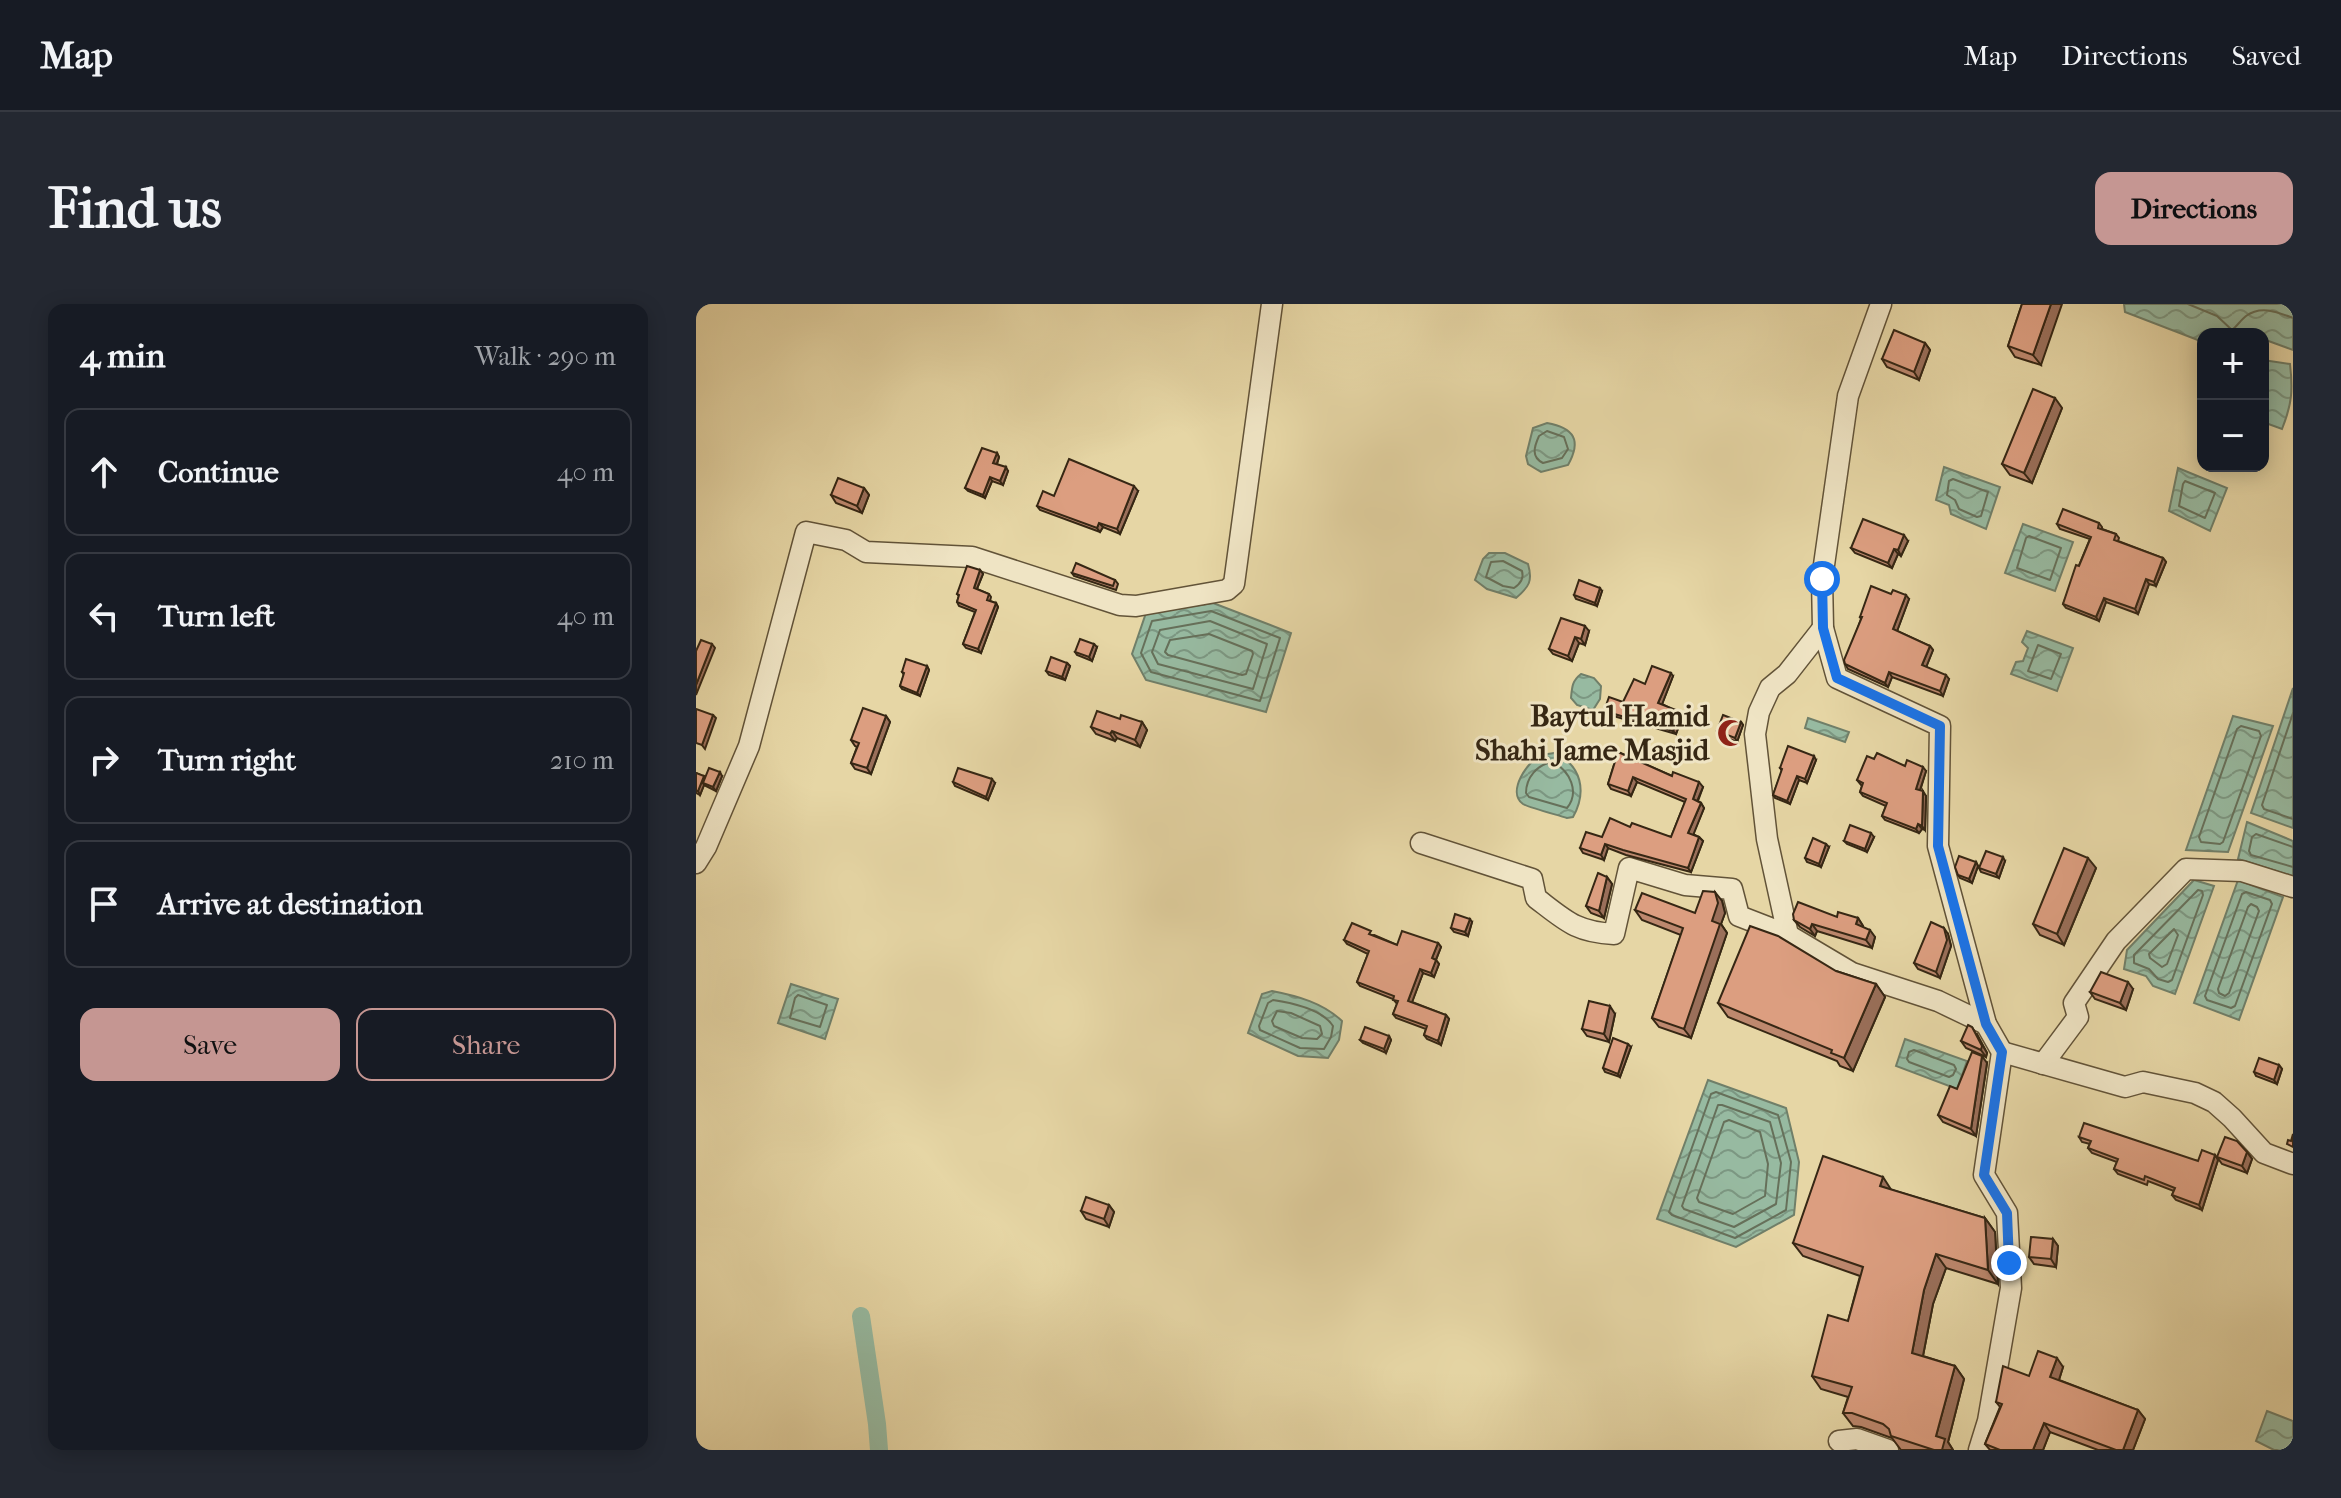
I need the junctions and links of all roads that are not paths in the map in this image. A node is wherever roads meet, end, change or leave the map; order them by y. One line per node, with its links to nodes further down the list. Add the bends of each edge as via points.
1 (1272, 304): 5 (street, via 1234,584 1227,590 1120,605 972,557 866,552 846,540 806,532 749,746)
2 (1881, 304): 3 (street, via 1848,396 1822,579)
3 (1823, 628): 7 (street, via 1770,688 1755,734 1767,839); 8 (street, via 1837,678 1940,726 1938,846)
4 (1421, 843): 7 (street, via 1532,879 1536,898 1589,933 1614,934 1629,868 1685,885 1732,889 1739,916)
5 (696, 863)
6 (2293, 887): 10 (street, via 2242,871 2186,869 2116,941 2074,1003 2078,1017)
7 (1788, 935): 8 (street, via 1852,973 1938,1001)
8 (1986, 1024): 9 (street)
9 (2002, 1052): 10 (street); 14 (street, via 1984,1175 2007,1213 2011,1288)
10 (2043, 1064): 11 (street, via 2125,1087 2143,1082 2195,1093 2214,1102 2264,1153)
11 (2293, 1164)
12 (1839, 1441): 13 (street, via 1857,1439)
13 (1888, 1450)
14 (1979, 1450)

